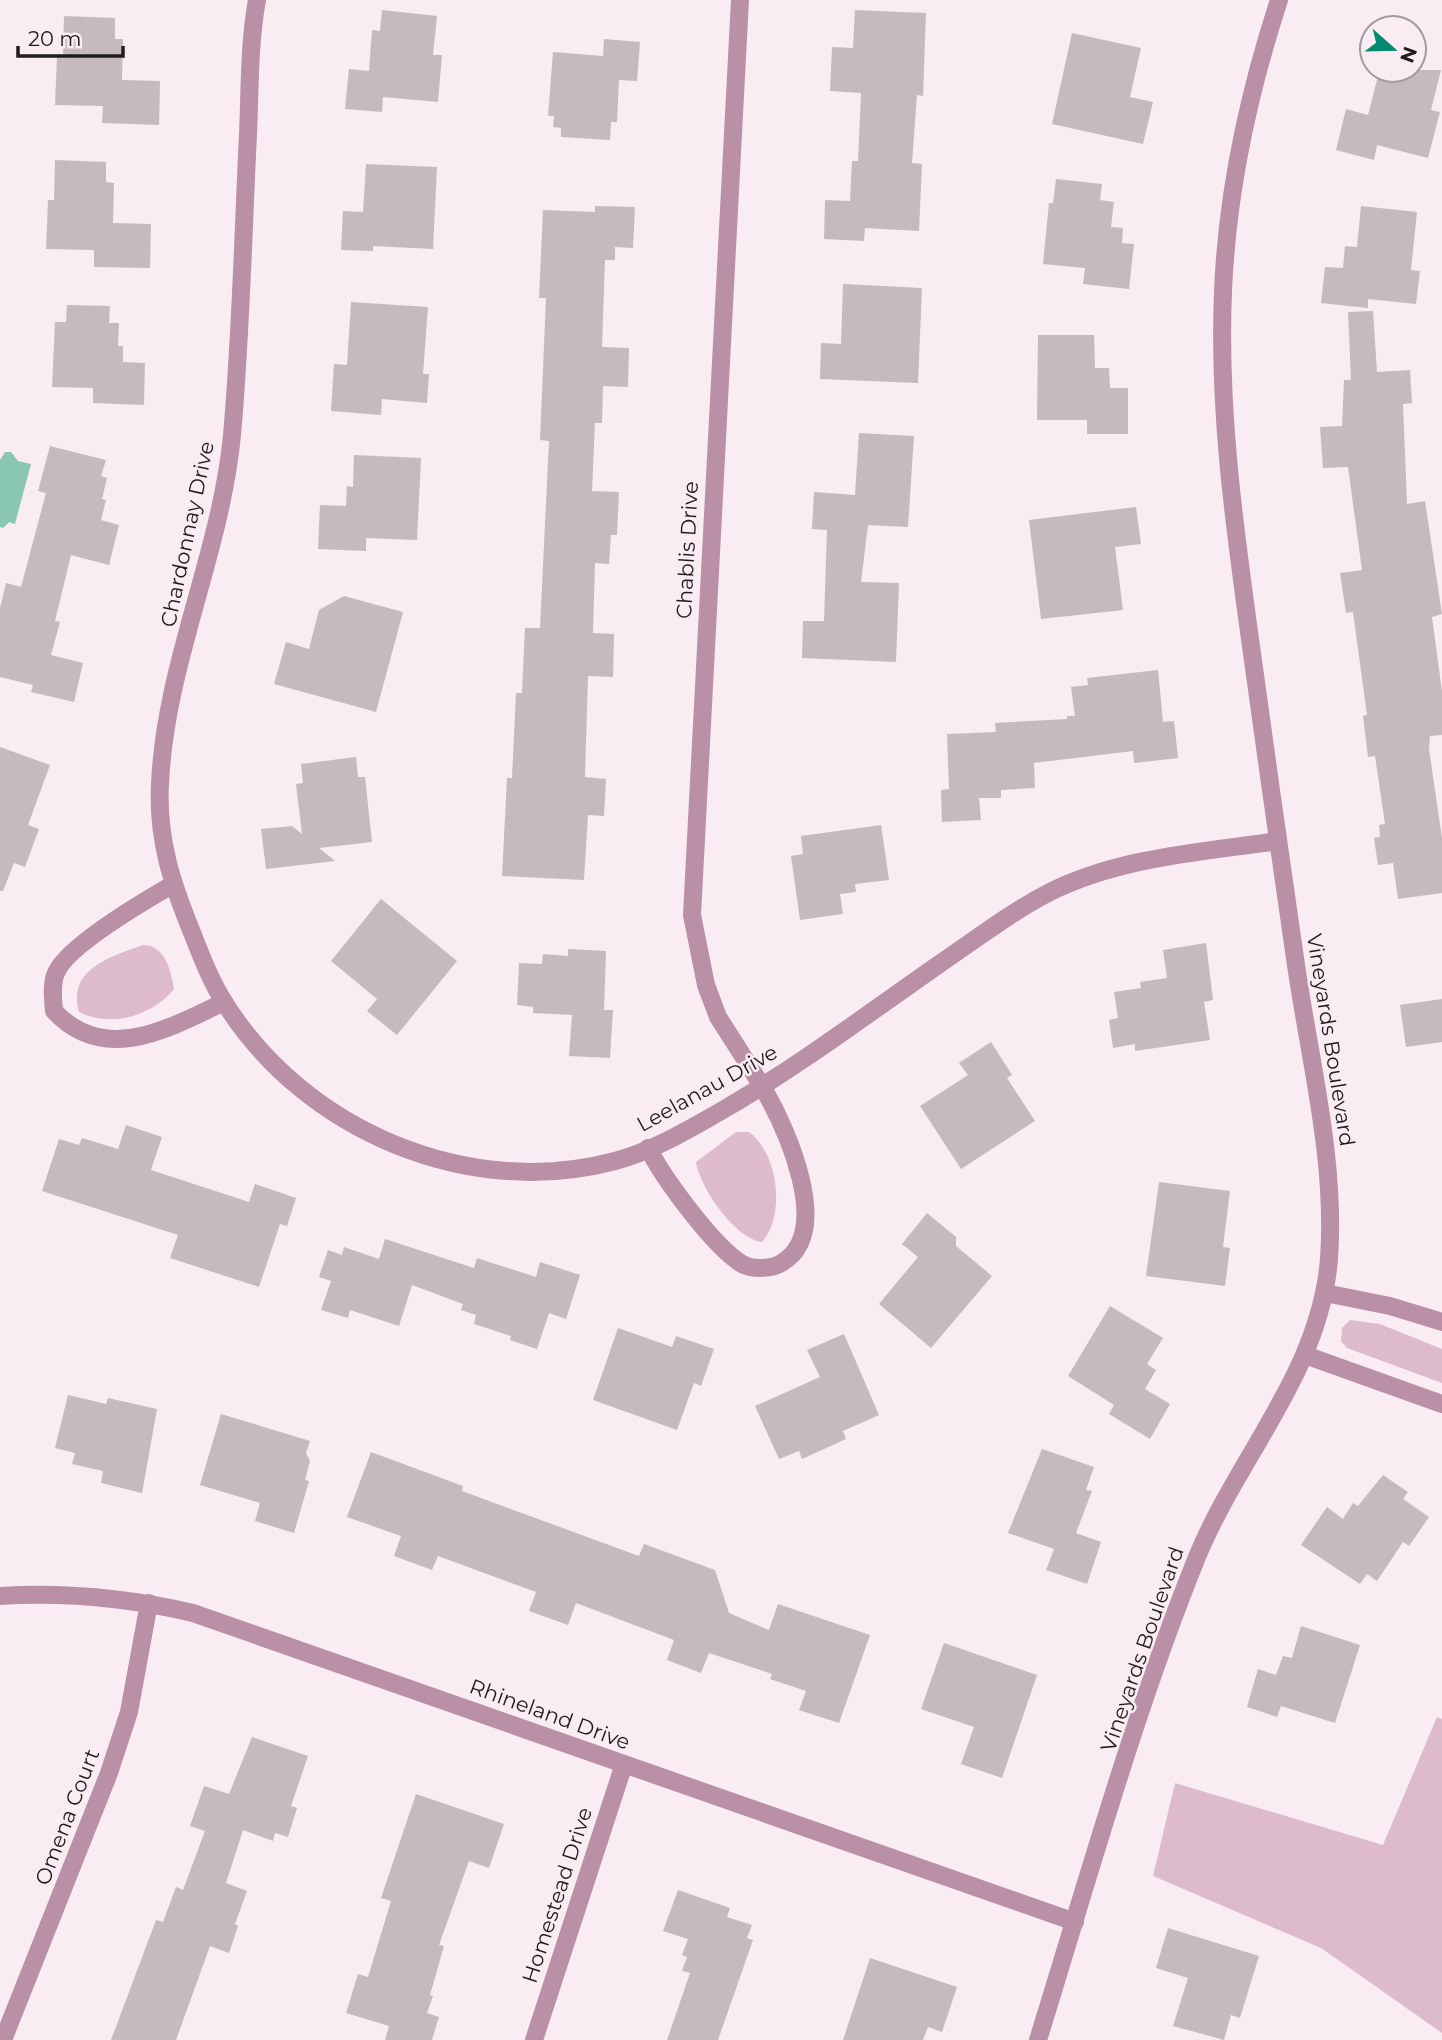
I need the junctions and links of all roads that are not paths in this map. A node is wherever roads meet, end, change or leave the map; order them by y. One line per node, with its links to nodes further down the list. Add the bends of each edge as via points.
1 (257, 0): 5 (street, Chardonnay Drive, via 229,470 162,751 161,843)
2 (740, 0): 8 (street, Chablis Drive, via 692,915 706,985 718,1017)
3 (1279, 0): 4 (street, Vineyards Boulevard, via 1252,98 1234,196 1223,287 1222,372 1224,435)
4 (1278, 841): 8 (street, Leelanau Drive, via 1132,864 1056,889 995,925); 10 (street, Vineyards Boulevard, via 1326,1149 1331,1219)
5 (172, 885): 6 (street, Chardonnay Drive); 7 (street, via 126,912 56,972 54,1011 68,1026 89,1037 112,1041 180,1023)
6 (197, 944): 7 (street, Leelanau Drive)
7 (223, 1002): 9 (street, Leelanau Drive, via 270,1059 314,1099 404,1149 486,1169 540,1171 616,1161)
8 (762, 1086): 9 (street, Leelanau Drive); 9 (street, Chablis Drive, via 790,1141 806,1218 803,1240 794,1255 779,1265 744,1265 719,1244)
9 (648, 1148)
10 (1325, 1293): 11 (street); 12 (street, Vineyards Boulevard)
11 (1442, 1322)
12 (1306, 1355): 13 (street); 17 (street, Vineyards Boulevard, via 1196,1561 1171,1624)
13 (1442, 1404)
14 (0, 1596): 15 (street, Rhineland Drive, via 52,1593)
15 (149, 1603): 16 (street, Rhineland Drive, via 234,1626); 18 (street, Omena Court, via 129,1712 110,1773)
16 (624, 1765): 17 (street, Rhineland Drive); 19 (street, Homestead Drive)
17 (1075, 1922): 20 (street, Vineyards Boulevard)
18 (3, 2040)
19 (534, 2040)
20 (1038, 2040)

